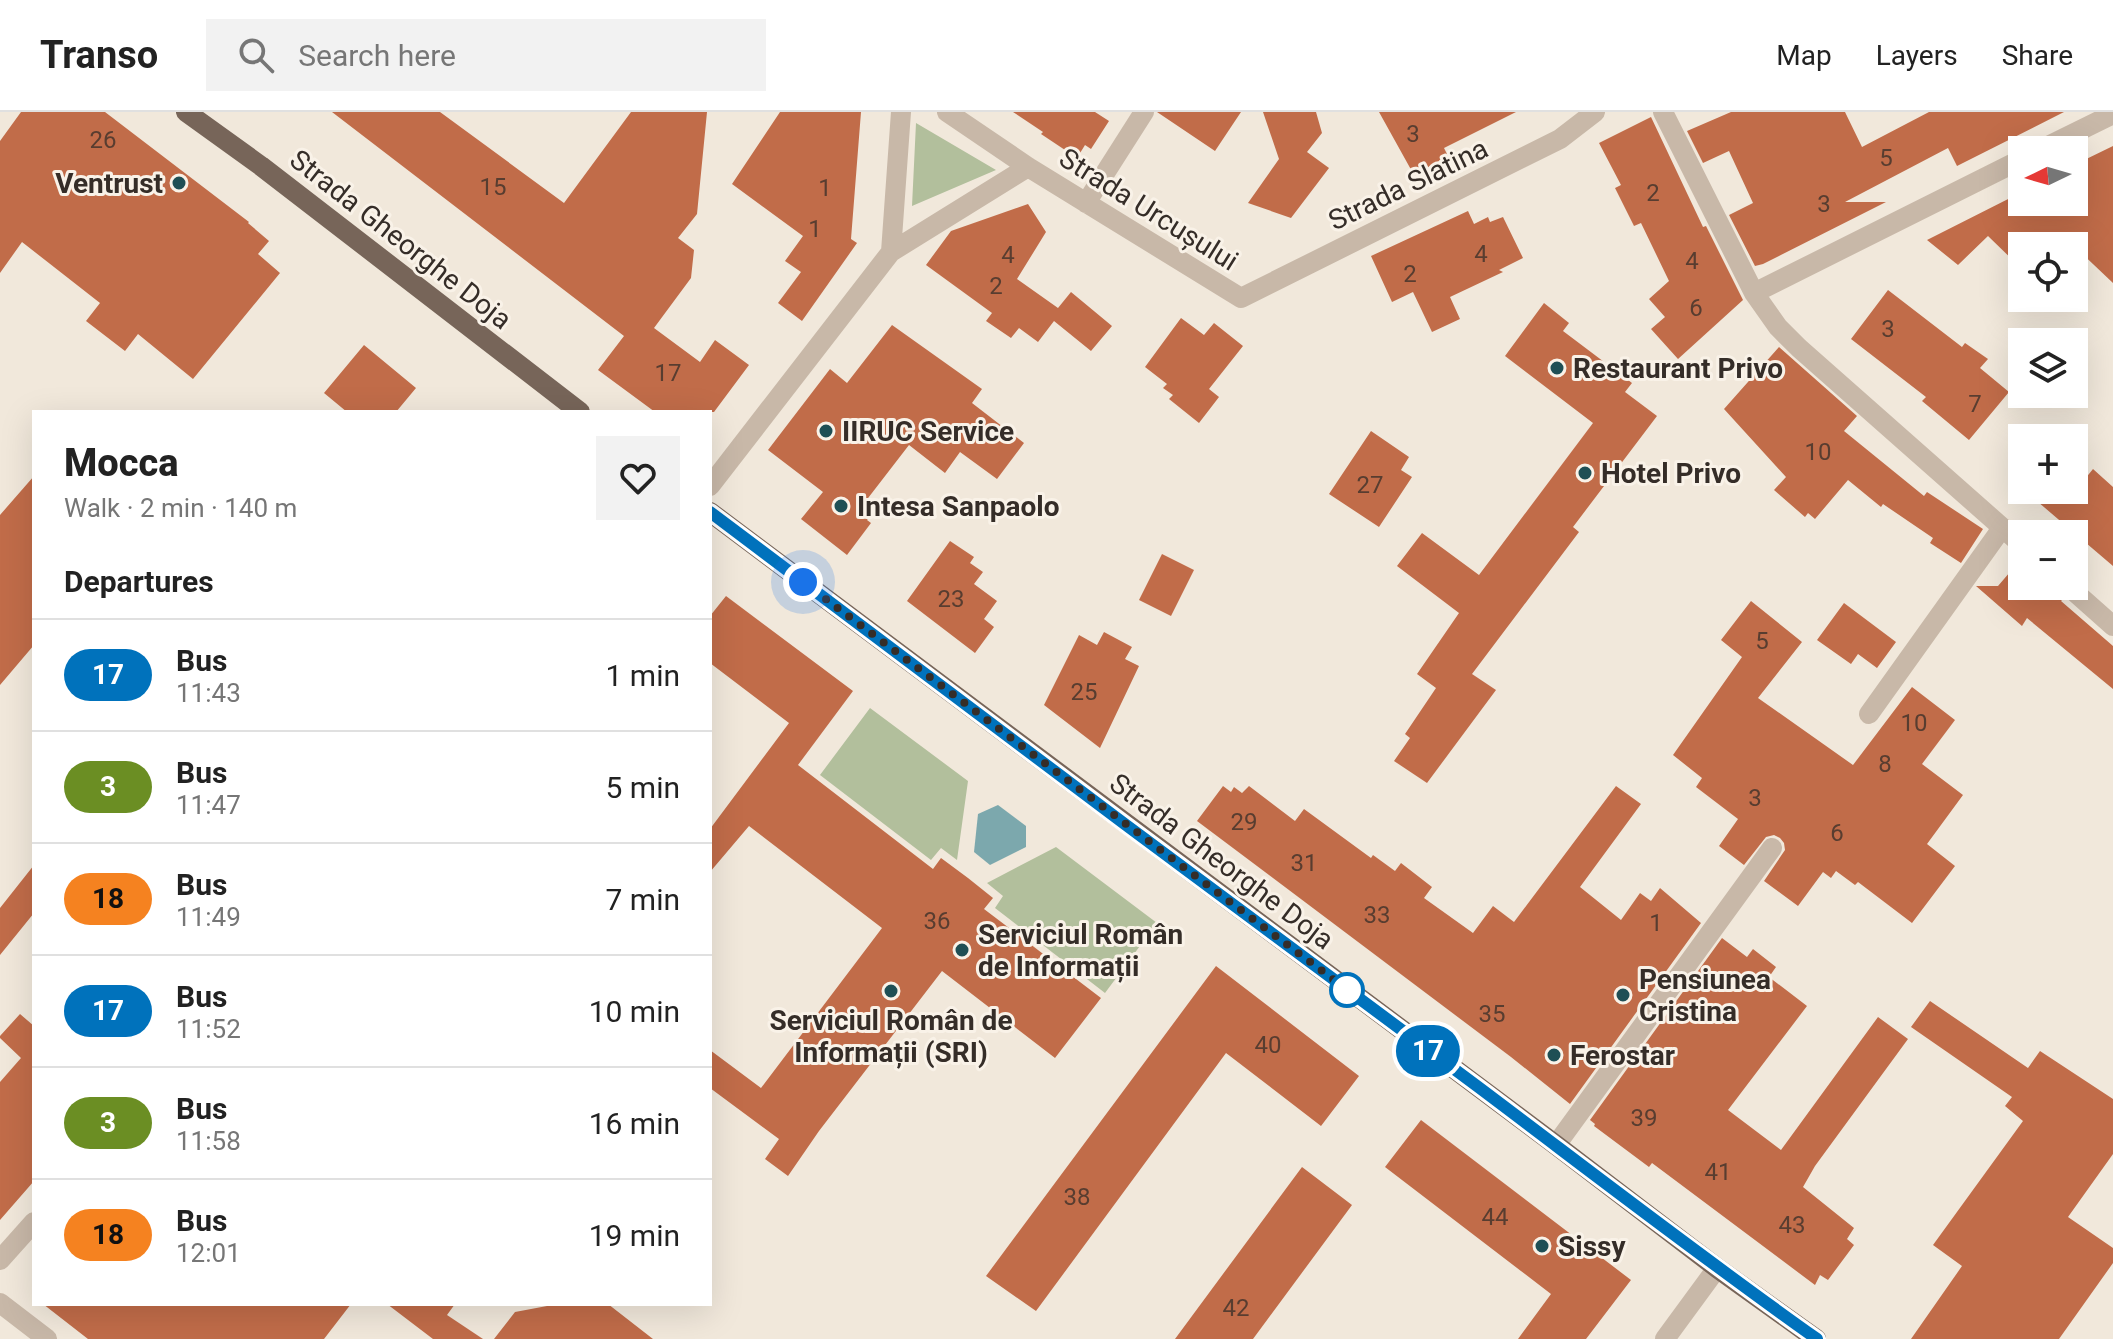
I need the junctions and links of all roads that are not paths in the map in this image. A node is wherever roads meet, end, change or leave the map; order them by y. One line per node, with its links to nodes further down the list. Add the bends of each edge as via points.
1 (186, 112): 15 (main road, Strada Gheorghe Doja)
2 (901, 112): 12 (street)
3 (947, 112): 10 (street, Strada Urcușului)
4 (1144, 112): 11 (street)
5 (1595, 112): 14 (street, Strada Slatina, via 1560,139)
6 (1663, 112): 13 (street)
7 (2113, 114): 8 (street)
8 (2068, 136)
9 (2008, 166): 13 (street)
10 (1028, 167): 11 (street, Strada Urcușului); 12 (street, Strada Urcușului)
11 (1086, 203): 14 (street, Strada Urcușului)
12 (891, 252): 16 (street, Strada Urcușului)
13 (1754, 293): 18 (street, via 1799,348)
14 (1241, 298)
15 (577, 410)
16 (712, 483)
17 (712, 514): 24 (main road, Strada Gheorghe Doja)
18 (2002, 528): 19 (street); 22 (street)
19 (2008, 533)
20 (2084, 600): 21 (street)
21 (2113, 626)
22 (1869, 714)
23 (1772, 848): 24 (street)
24 (1556, 1145): 27 (main road, Strada Gheorghe Doja)
25 (32, 1224): 26 (street)
26 (0, 1260)
27 (1717, 1268): 30 (street); 31 (main road, Strada Gheorghe Doja)
28 (0, 1303): 29 (street)
29 (47, 1339)
30 (1665, 1339)
31 (1816, 1339)

